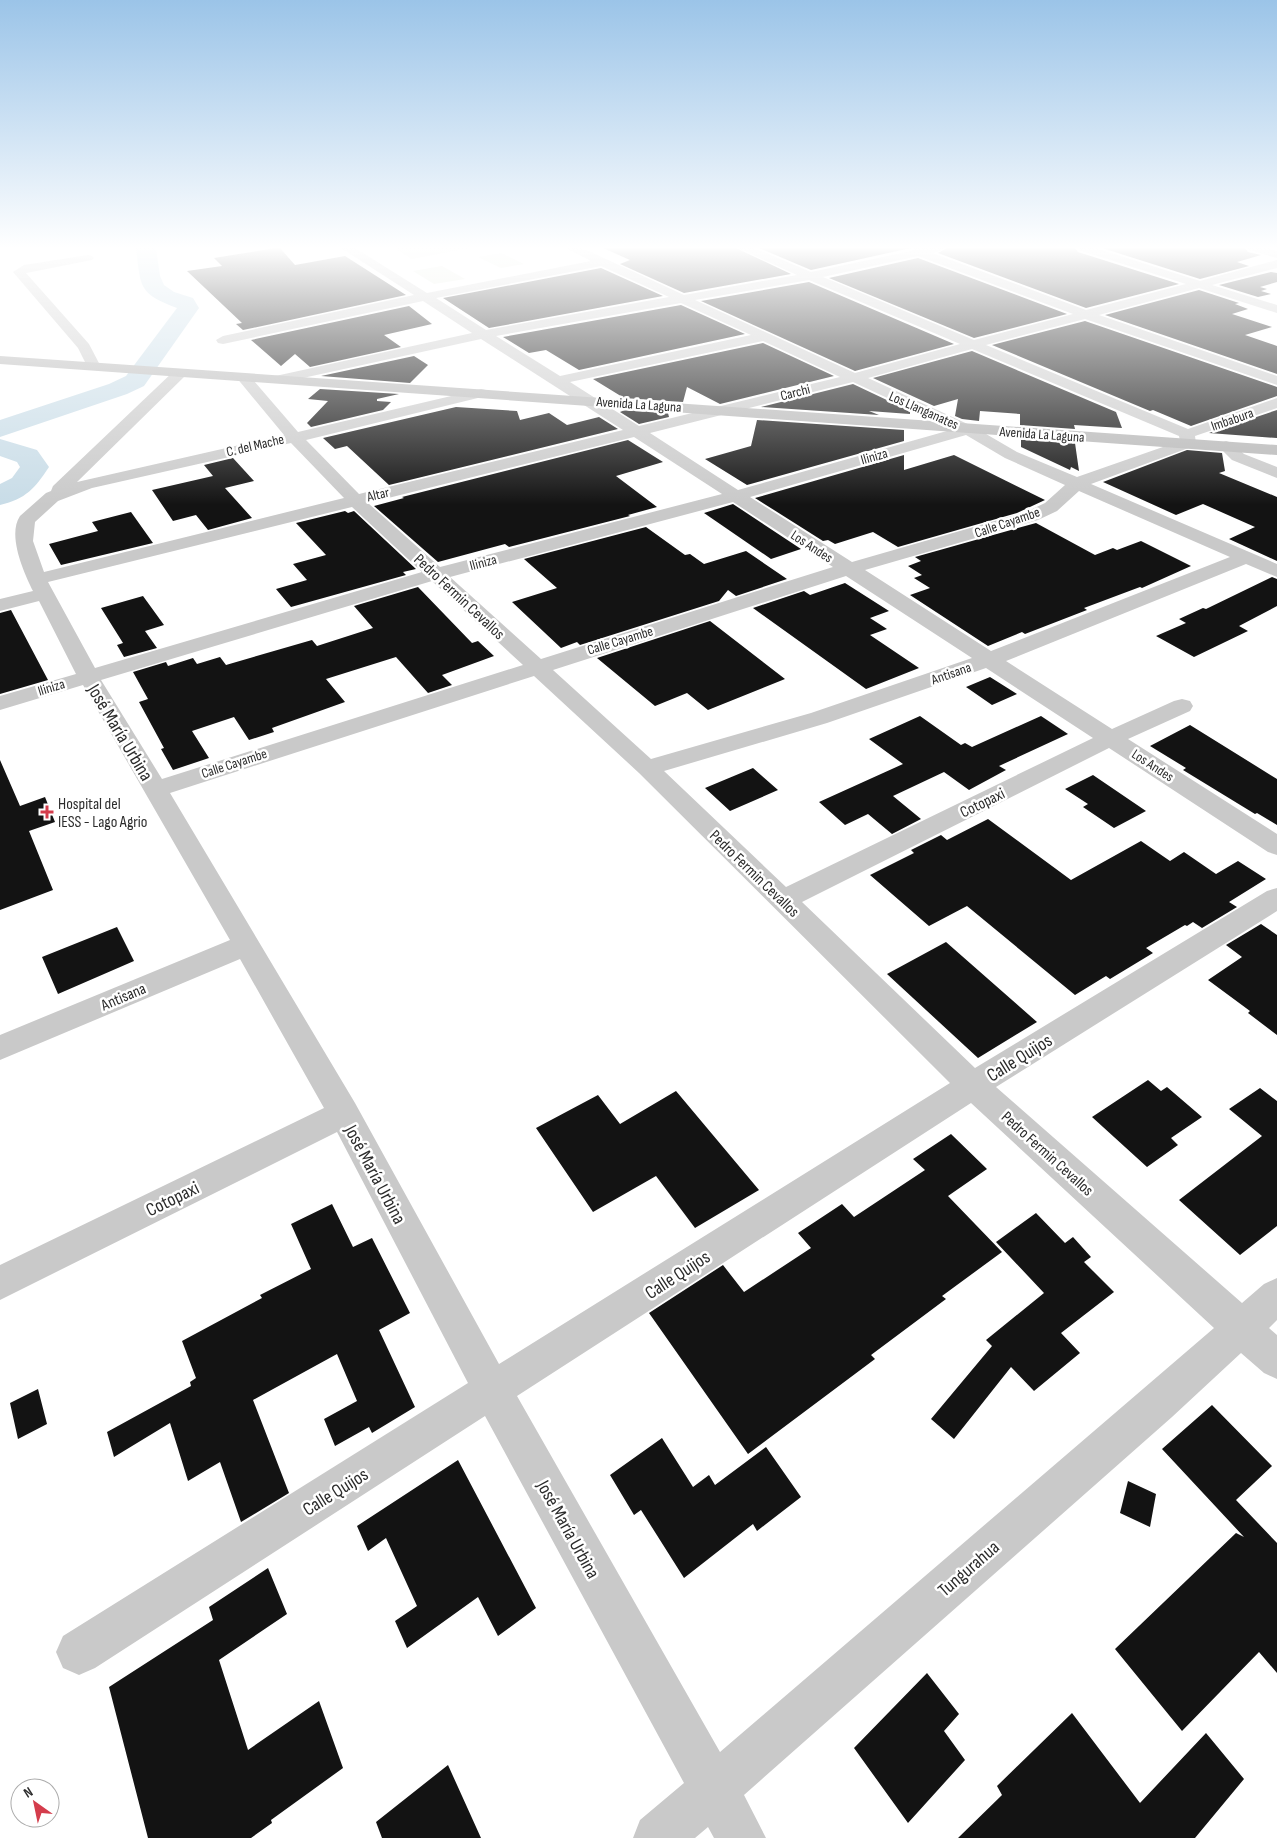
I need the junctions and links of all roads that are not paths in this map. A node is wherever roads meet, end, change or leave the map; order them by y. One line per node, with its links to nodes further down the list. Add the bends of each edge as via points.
1 (73, 334): 12 (street)
2 (252, 334): 9 (street)
3 (484, 334): 15 (street); 17 (street, Los Andes)
4 (761, 334): 8 (street, Los Llanganates)
5 (949, 334): 10 (street)
6 (1014, 334): 10 (street, Carchi)
7 (1141, 334): 18 (street)
8 (766, 336): 16 (street, Los Llanganates); 17 (street)
9 (223, 340)
10 (974, 344): 16 (street, Carchi); 26 (street)
11 (0, 360): 12 (street, Avenida La Laguna)
12 (94, 367): 13 (street, Avenida La Laguna)
13 (180, 372): 14 (street, Avenida La Laguna); 33 (street, José María Urbina)
14 (243, 377): 15 (street, Avenida La Laguna); 25 (street, Pedro Fermin Cevallos)
15 (280, 378): 19 (street, Avenida La Laguna)
16 (853, 378): 22 (street, Carchi); 23 (street, Los Llanganates)
17 (557, 381): 20 (street, Los Andes)
18 (1277, 381)
19 (481, 393): 20 (street, Avenida La Laguna); 25 (street, C. del Mache)
20 (588, 400): 22 (street, Avenida La Laguna); 24 (street, Los Andes)
21 (1277, 403): 26 (street, Imbabura)
22 (719, 410): 23 (street, Avenida La Laguna); 24 (street, Altar)
23 (968, 430): 26 (street, Avenida La Laguna); 30 (street, Los Llanganates, via 1011,455); 31 (street, Iliniza)
24 (637, 432): 31 (street, Los Andes); 32 (street, Altar)
25 (293, 436): 32 (street, Pedro Fermin Cevallos); 33 (street, C. del Mache, via 87,484)
26 (1187, 439): 27 (street, Avenida La Laguna); 30 (street, Imbabura)
27 (1226, 446): 28 (street, Avenida La Laguna); 29 (street, via 1238,457)
28 (1277, 450)
29 (1277, 473)
30 (1077, 483): 34 (street, Los Llanganates); 35 (street, Calle Cayambe, via 1051,506 1032,516)
31 (735, 496): 35 (street, Los Andes); 37 (street, Iliniza)
32 (355, 500): 37 (street, Pedro Fermin Cevallos); 38 (street, Altar)
33 (44, 504): 38 (street, José María Urbina, via 26,520 24,541)
34 (1247, 557): 36 (street, Los Llanganates); 40 (street, Antisana)
35 (848, 569): 40 (street, Los Andes); 41 (street, Calle Cayambe)
36 (1277, 571)
37 (437, 574): 41 (street, Pedro Fermin Cevallos); 42 (street, Iliniza)
38 (41, 587): 39 (street, Altar); 42 (street, José María Urbina)
39 (0, 605)
40 (991, 660): 45 (street, Los Andes); 46 (street, Antisana, via 819,718)
41 (536, 667): 46 (street, Pedro Fermin Cevallos); 47 (street, Calle Cayambe)
42 (88, 676): 43 (street, Iliniza); 47 (street, José María Urbina)
43 (0, 703)
44 (1182, 706): 45 (street, Cotopaxi)
45 (1111, 738): 48 (street, Los Andes); 50 (street, Cotopaxi)
46 (647, 768): 50 (street, Pedro Fermin Cevallos)
47 (156, 788): 51 (street, José María Urbina)
48 (1277, 846)
49 (1277, 898): 53 (street, Calle Quijos)
50 (783, 900): 53 (street, Pedro Fermin Cevallos)
51 (246, 945): 52 (street, Antisana); 54 (street, José María Urbina)
52 (0, 1048)
53 (973, 1085): 57 (street, Pedro Fermin Cevallos); 59 (street, Calle Quijos)
54 (344, 1113): 55 (street, Cotopaxi); 59 (street, José María Urbina)
55 (0, 1283)
56 (1277, 1296): 57 (street, Tungurahua)
57 (1241, 1327): 58 (street, Pedro Fermin Cevallos); 61 (street, Tungurahua)
58 (1277, 1360)
59 (493, 1391): 60 (street, Calle Quijos); 61 (street, José María Urbina)
60 (79, 1652)
61 (713, 1790): 62 (street, Tungurahua); 63 (street, José María Urbina)
62 (658, 1838)
63 (741, 1838)

